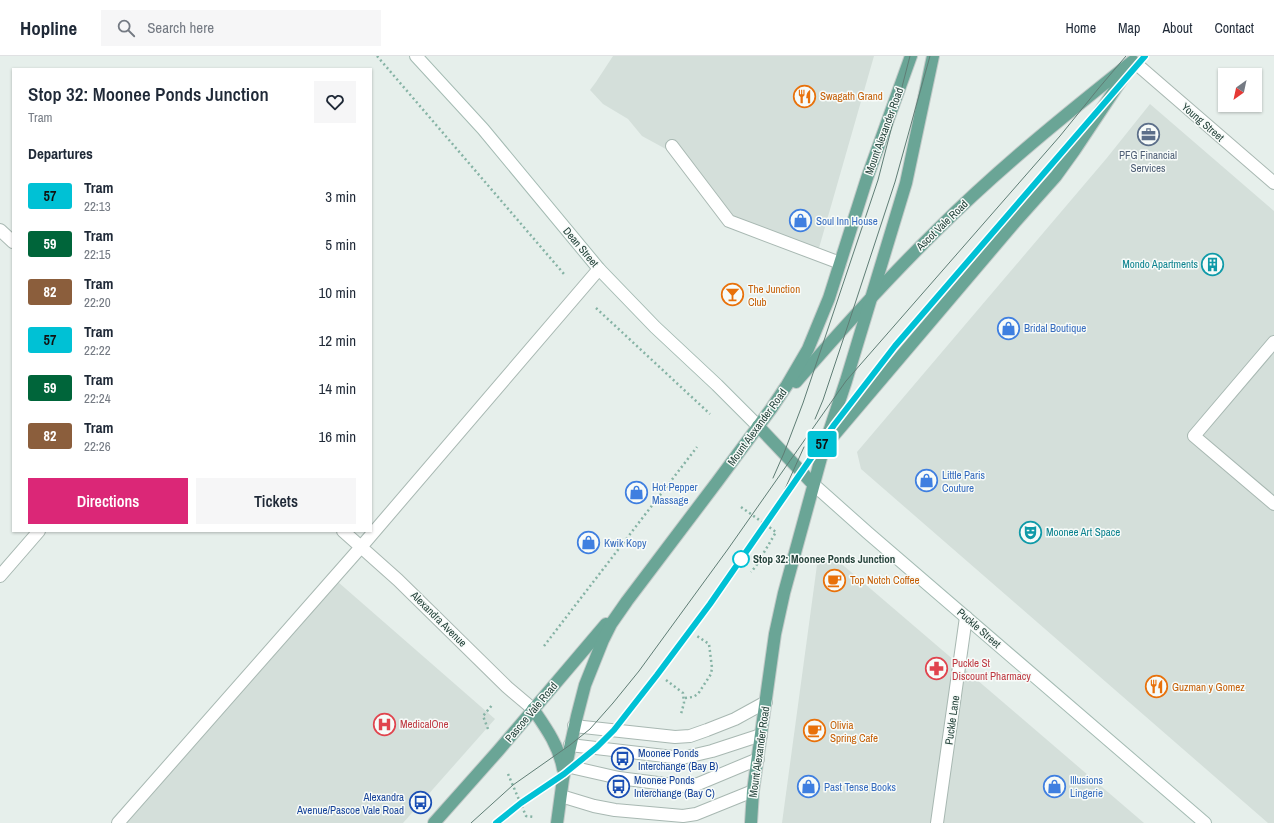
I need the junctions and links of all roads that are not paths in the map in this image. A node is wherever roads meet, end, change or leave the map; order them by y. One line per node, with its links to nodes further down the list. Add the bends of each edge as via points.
1 (416, 56): 10 (street, Dean Street, via 483,129)
2 (911, 56): 9 (main road, Mount Alexander Road, via 867,178)
3 (933, 56): 11 (main road, Mount Alexander Road, via 906,183)
4 (1135, 59): 6 (street, Young Street); 11 (main road, Ascot Vale Road, via 1007,165 935,231); 15 (main road, via 1056,176)
5 (672, 146): 9 (street, via 729,221)
6 (1274, 183)
7 (0, 230): 8 (street)
8 (12, 241)
9 (840, 263): 13 (main road, Mount Alexander Road, via 808,349)
10 (599, 269): 14 (street, Dean Street); 20 (street)
11 (871, 298): 13 (main road, Ascot Vale Road); 15 (main road, Mount Alexander Road)
12 (1274, 342): 17 (street, via 1194,436)
13 (771, 409): 14 (main road, Mount Alexander Road)
14 (758, 426): 16 (main road, Puckle Street); 22 (main road, Mount Alexander Road)
15 (824, 447): 16 (main road, Mount Alexander Road)
16 (813, 484): 23 (street, Puckle Street); 24 (main road, Mount Alexander Road, via 777,621)
17 (1274, 504)
18 (38, 532): 21 (street)
19 (344, 532): 20 (street, Alexandra Avenue)
20 (361, 547): 25 (street, Alexandra Avenue); 33 (street)
21 (0, 576)
22 (627, 601): 25 (main road, Pascoe Vale Road); 26 (main road, Mount Alexander Road, via 611,624 594,659)
23 (966, 617): 37 (street, Puckle Lane); 38 (street, Puckle Street)
24 (766, 702): 26 (street, via 735,719 690,736 675,737); 27 (main road, Mount Alexander Road)
25 (533, 709): 30 (main road, Mount Alexander Road, via 554,740); 34 (main road, Pascoe Vale Road)
26 (574, 726): 28 (main road, Mount Alexander Road)
27 (761, 735): 28 (street, via 682,758); 29 (main road, Mount Alexander Road)
28 (570, 744): 30 (main road, Mount Alexander Road)
29 (758, 759): 30 (street, via 698,784 681,786); 31 (main road, Mount Alexander Road)
30 (565, 770): 32 (main road, Mount Alexander Road)
31 (753, 791): 32 (street, via 696,814 683,816 615,810); 36 (main road, Mount Alexander Road)
32 (561, 796): 35 (main road, Mount Alexander Road)
33 (118, 823)
34 (434, 823)
35 (557, 823)
36 (751, 823)
37 (937, 823)
38 (1205, 823)

